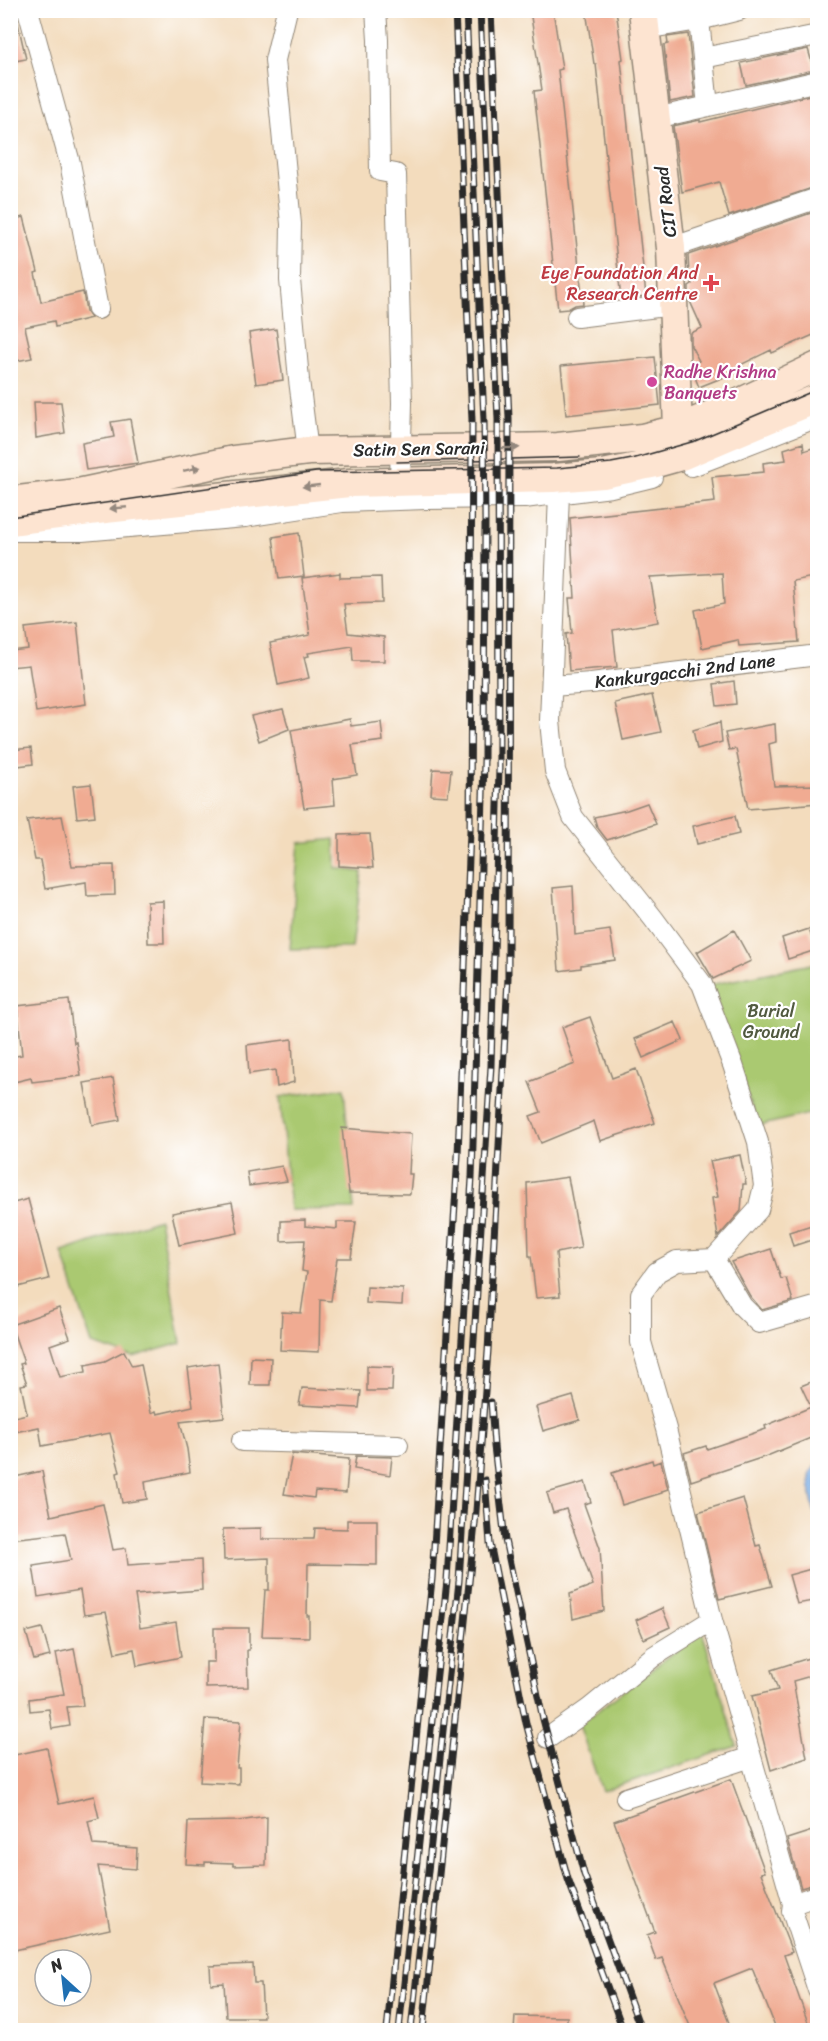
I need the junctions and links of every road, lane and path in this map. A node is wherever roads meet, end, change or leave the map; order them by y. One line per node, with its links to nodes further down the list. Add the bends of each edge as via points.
1 (28, 10): 15 (street, via 70,163)
2 (286, 10): 22 (street, via 275,60 291,224 290,280)
3 (376, 10): 21 (street, via 380,171 396,174)
4 (739, 10): 6 (street)
5 (644, 20): 6 (street); 11 (main road, CIT Road)
6 (699, 20): 8 (street)
7 (818, 35): 8 (street)
8 (703, 58): 10 (street)
9 (818, 81): 10 (street)
10 (708, 106): 11 (street)
11 (656, 118): 13 (main road, CIT Road)
12 (818, 198): 13 (street)
13 (671, 248): 14 (main road, CIT Road)
14 (673, 305): 16 (street); 20 (main road, CIT Road)
15 (98, 309)
16 (578, 317)
17 (818, 366): 20 (main road, Satin Sen Sarani)
18 (818, 398): 23 (main road, Satin Sen Sarani, via 681,456 631,469 553,478)
19 (818, 417): 24 (street, via 679,471)
20 (678, 429): 21 (main road, Satin Sen Sarani, one-way to 20, via 568,447 642,438)
21 (400, 448): 22 (main road, Satin Sen Sarani); 23 (street)
22 (308, 451): 25 (main road, Satin Sen Sarani, one-way to 22, via 78,493 234,460)
23 (400, 481): 26 (main road, Satin Sen Sarani, one-way to 26, via 315,486)
24 (559, 494): 27 (street, via 342,502 245,517 82,531); 29 (street)
25 (10, 501)
26 (10, 521)
27 (10, 531)
28 (818, 655): 29 (street, Kankurgacchi 2nd Lane)
29 (552, 686): 30 (street, via 550,721 555,771 573,817 702,984 758,1142 764,1186 758,1210)
30 (714, 1259): 31 (street, via 742,1306 759,1323); 34 (street, via 677,1261 657,1272 641,1294 640,1315 641,1342)
31 (818, 1306)
32 (242, 1441): 33 (street)
33 (398, 1445)
34 (712, 1620): 35 (street, via 654,1656); 36 (street)
35 (548, 1738)
36 (751, 1757): 37 (street); 39 (street)
37 (626, 1798)
38 (818, 1894): 39 (street)
39 (793, 1904): 40 (street)
40 (818, 1990)

